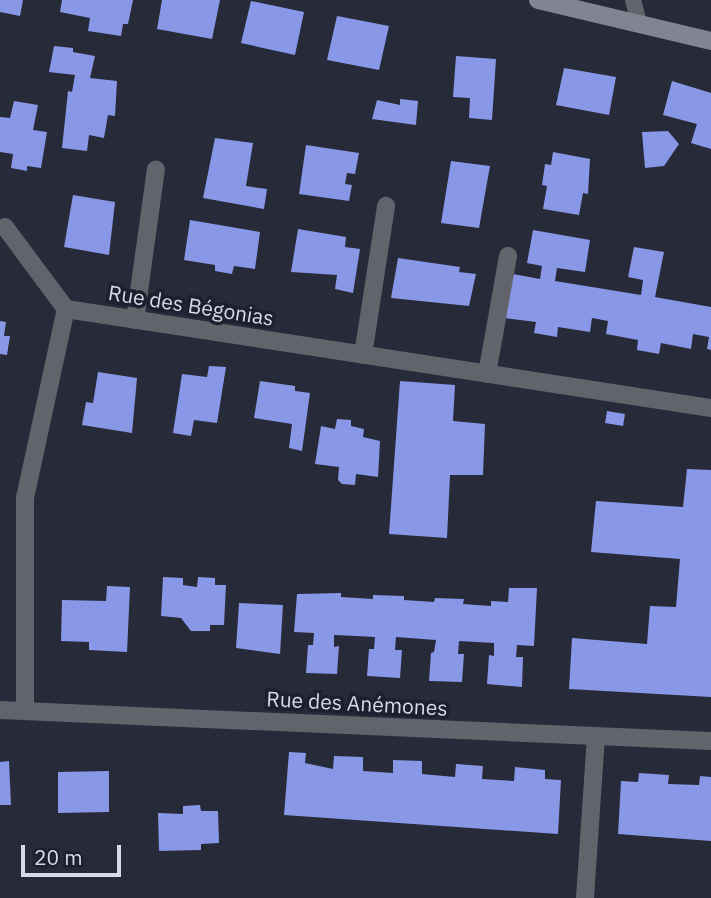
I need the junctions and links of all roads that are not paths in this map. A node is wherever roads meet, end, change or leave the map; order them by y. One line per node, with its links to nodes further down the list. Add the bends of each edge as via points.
1 (538, 0): 3 (main road)
2 (633, 0): 3 (lane)
3 (639, 23): 4 (main road)
4 (711, 41)
5 (156, 169): 10 (street)
6 (386, 206): 11 (street)
7 (5, 227): 9 (street)
8 (508, 256): 12 (street)
9 (66, 309): 10 (street, Rue des Bégonias); 15 (street, via 25,498)
10 (135, 320): 11 (street, Rue des Bégonias)
11 (363, 355): 12 (street, Rue des Bégonias)
12 (487, 374): 13 (street, Rue des Bégonias)
13 (711, 408)
14 (0, 710): 15 (street, Rue des Anémones)
15 (24, 711): 16 (street, Rue des Anémones)
16 (596, 736): 17 (street, Rue des Anémones); 18 (street)
17 (711, 741)
18 (584, 898)

